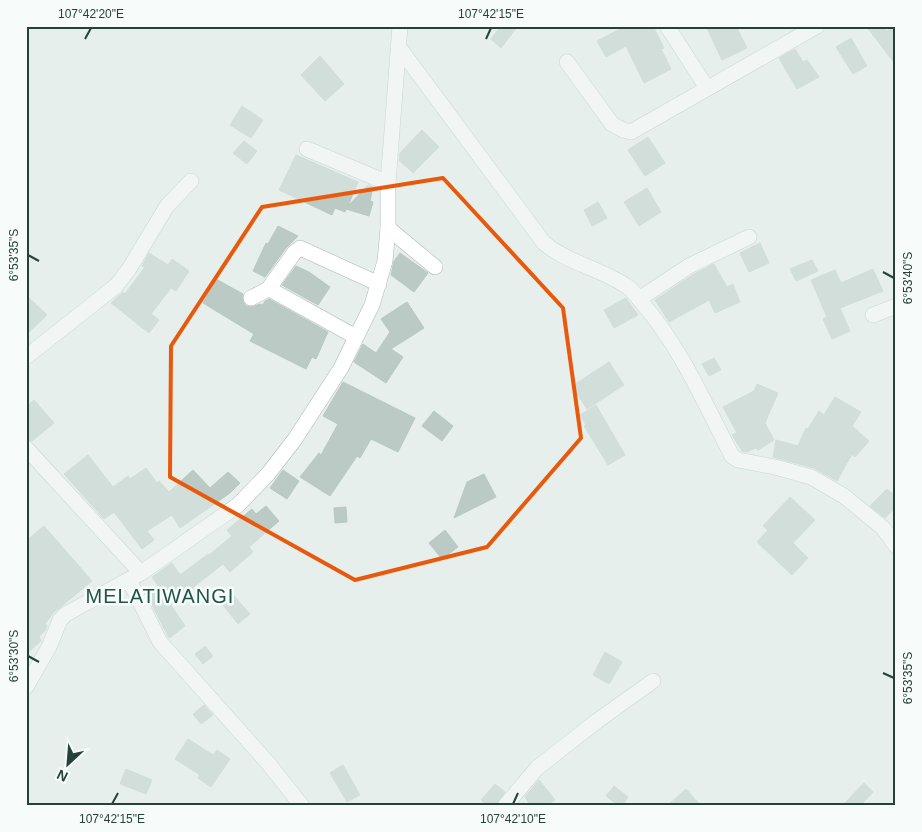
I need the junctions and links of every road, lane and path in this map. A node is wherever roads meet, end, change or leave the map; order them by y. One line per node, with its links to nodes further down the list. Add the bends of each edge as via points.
1 (400, 26): 5 (street)
2 (667, 26): 7 (street)
3 (817, 26): 4 (street)
4 (796, 32): 7 (street)
5 (398, 46): 10 (street); 16 (street, via 544,243)
6 (567, 62): 7 (street, via 612,124 631,132)
7 (707, 88)
8 (307, 149): 10 (street)
9 (191, 181): 21 (street, via 167,206 116,286)
10 (388, 183): 11 (street)
11 (388, 228): 13 (street); 14 (street)
12 (749, 237): 16 (street)
13 (435, 267)
14 (379, 284): 15 (street, via 300,248); 20 (street)
15 (270, 288): 17 (street); 20 (street)
16 (634, 293): 23 (street, via 656,318 675,348 732,456 811,477 844,496 882,528)
17 (251, 298)
18 (896, 306): 19 (street)
19 (873, 315)
20 (356, 338): 24 (street, via 341,368 268,474 238,505)
21 (27, 355)
22 (26, 448): 24 (street)
23 (896, 546)
24 (135, 576): 26 (street, via 60,620); 27 (street, via 160,642)
25 (653, 681): 28 (street, via 537,768)
26 (26, 687)
27 (302, 806)
28 (505, 806)

